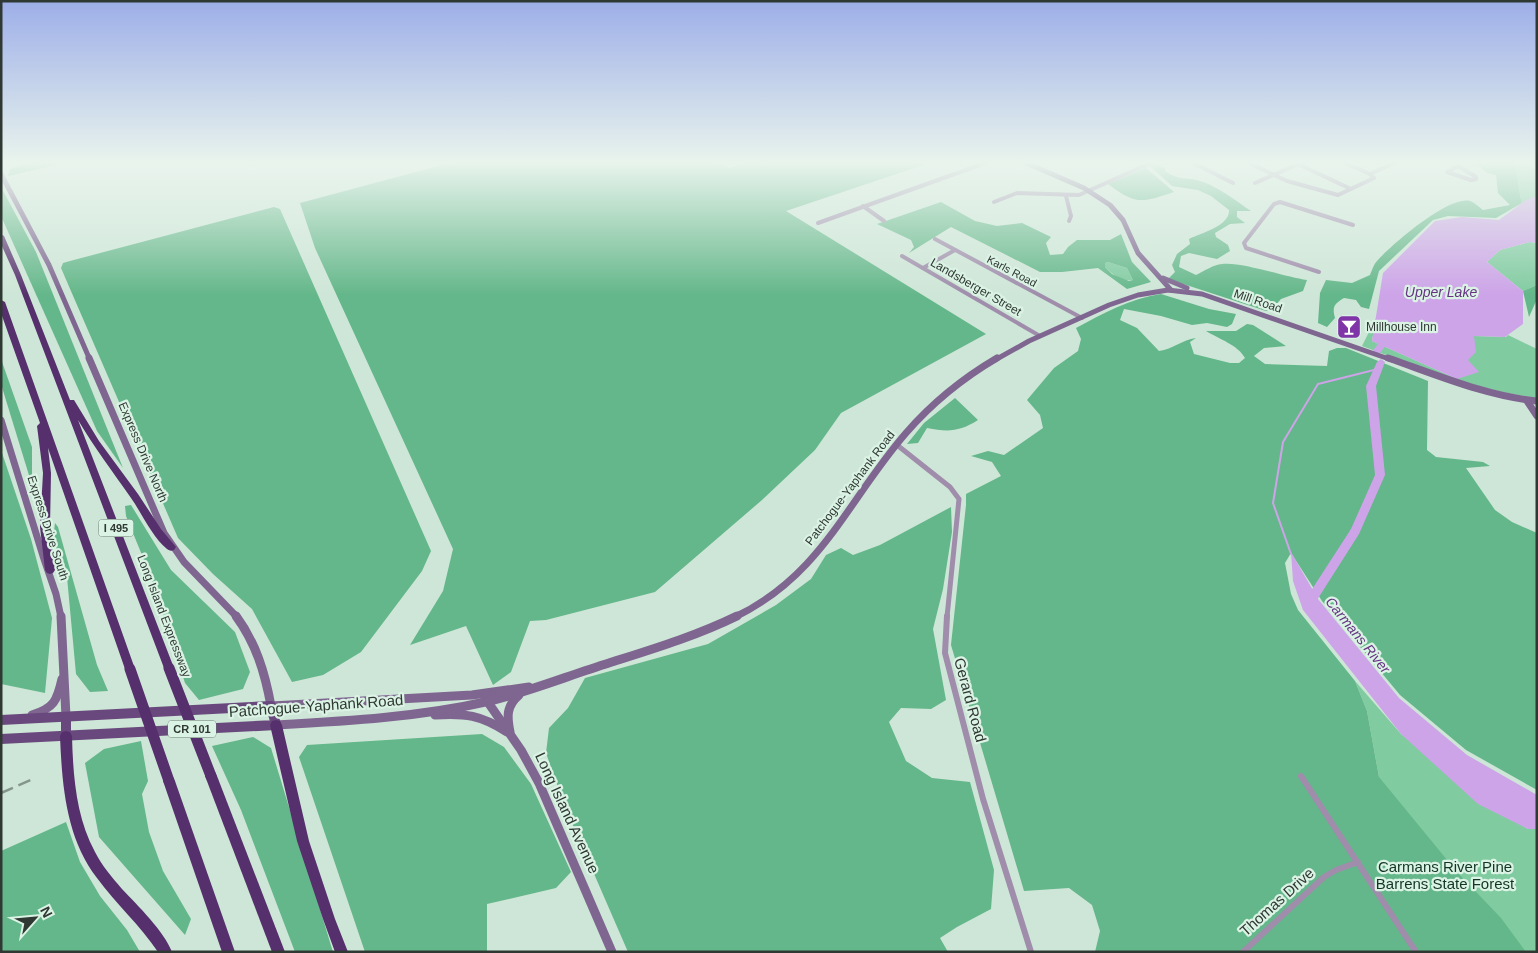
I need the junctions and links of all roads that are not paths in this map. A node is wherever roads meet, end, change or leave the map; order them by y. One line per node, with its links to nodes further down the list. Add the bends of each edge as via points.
1 (18, 206): 33 (main road, Express Drive North, via 49,265)
2 (862, 206): 10 (street)
3 (863, 206): 8 (street)
4 (1069, 206): 9 (street)
5 (1111, 206): 17 (main road, via 1120,216 1138,254)
6 (1272, 206): 18 (street, via 1244,243 1246,248)
7 (1294, 206): 11 (street)
8 (884, 221)
9 (1069, 221)
10 (818, 222)
11 (1353, 225)
12 (1, 236): 26 (highway, Long Island Expressway / I 495)
13 (935, 239): 14 (street, Karls Road)
14 (955, 250): 16 (street); 22 (street, Karls Road)
15 (902, 256): 16 (street, Landsberger Street)
16 (923, 268): 24 (street, Landsberger Street)
17 (1154, 272): 19 (main road); 20 (main road)
18 (1319, 272)
19 (1171, 290): 20 (main road, Mill Road); 22 (main road, Patchogue-Yaphank Road, via 1132,296)
20 (1202, 294): 27 (main road, Mill Road, via 1425,372)
21 (1, 302): 25 (highway, I 495)
22 (1082, 318): 24 (main road, Patchogue-Yaphank Road)
23 (1, 322): 25 (highway)
24 (1040, 336): 32 (main road, Patchogue-Yaphank Road, via 992,360 961,381 928,410)
25 (18, 349): 29 (highway, I 495)
26 (62, 388): 33 (highway, via 96,443); 52 (highway, Long Island Expressway / I 495, bridge)
27 (1527, 401): 28 (main road, Mill Road); 30 (main road)
28 (1537, 401)
29 (40, 413): 34 (highway, via 47,473 45,527); 51 (highway, I 495, bridge)
30 (1537, 416)
31 (1, 420): 34 (main road, Express Drive South, via 42,556)
32 (897, 446): 36 (main road, Patchogue-Yaphank Road, via 809,564 774,595 700,633); 55 (street, Gerard Road, via 950,487 959,498 944,653 983,800)
33 (171, 547): 39 (main road, Express Drive North, via 246,629 262,663)
34 (50, 570): 35 (main road, Express Drive South)
35 (64, 672): 40 (main road, Express Drive South); 41 (main road, via 54,705)
36 (540, 685): 37 (main road, Patchogue-Yaphank Road); 38 (main road, Patchogue-Yaphank Road)
37 (523, 692): 38 (main road, Patchogue-Yaphank Road); 45 (main road, via 512,700 507,712)
38 (484, 698): 39 (main road, Patchogue-Yaphank Road / CR 101); 42 (main road, Patchogue-Yaphank Road / CR 101); 45 (main road, Long Island Avenue)
39 (271, 706): 40 (main road, Patchogue-Yaphank Road / CR 101); 44 (main road, Express Drive North)
40 (66, 717): 41 (main road, Patchogue-Yaphank Road / CR 101); 46 (main road, Express Drive South)
41 (20, 719): 43 (main road, Patchogue-Yaphank Road / CR 101)
42 (382, 719): 44 (main road, Patchogue-Yaphank Road / CR 101); 45 (main road, via 473,714)
43 (1, 720)
44 (276, 725): 46 (main road, Patchogue-Yaphank Road / CR 101); 53 (highway, via 303,841)
45 (511, 735): 54 (main road, Long Island Avenue, via 539,783)
46 (66, 736): 47 (main road, Patchogue-Yaphank Road / CR 101); 50 (highway, via 72,805 87,849 99,870 158,938)
47 (1, 739)
48 (1301, 776): 49 (street)
49 (1358, 862): 56 (street, Thomas Drive, via 1324,877); 57 (street)
50 (166, 952)
51 (228, 952)
52 (279, 952)
53 (342, 952)
54 (612, 952)
55 (1031, 952)
56 (1243, 952)
57 (1416, 952)

